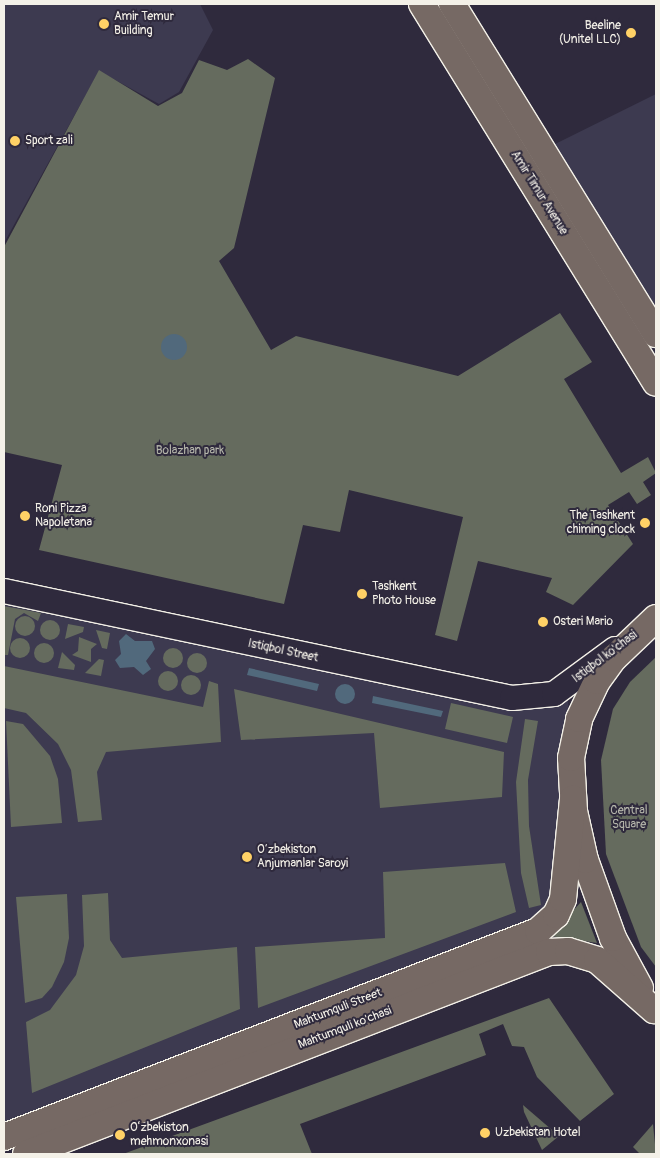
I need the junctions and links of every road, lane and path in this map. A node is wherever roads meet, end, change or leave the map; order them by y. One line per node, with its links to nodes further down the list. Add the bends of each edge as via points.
1 (422, 4): 4 (main road, Amir Timur Avenue)
2 (452, 4): 3 (main road, Amir Timur Avenue)
3 (656, 334)
4 (656, 383)
5 (4, 591): 6 (street, Istiqbol ko'chasi, via 519,699 540,698 562,690)
6 (652, 622): 7 (main road, via 597,681 580,719 571,758)
7 (573, 798): 8 (main road, via 594,891 626,964); 9 (main road, Mahtumquli Street, via 563,899 556,915 538,931)
8 (655, 1011): 10 (main road, Mahtumquli ko'chasi, via 597,960 568,951 549,952)
9 (4, 1137)
10 (26, 1154)

